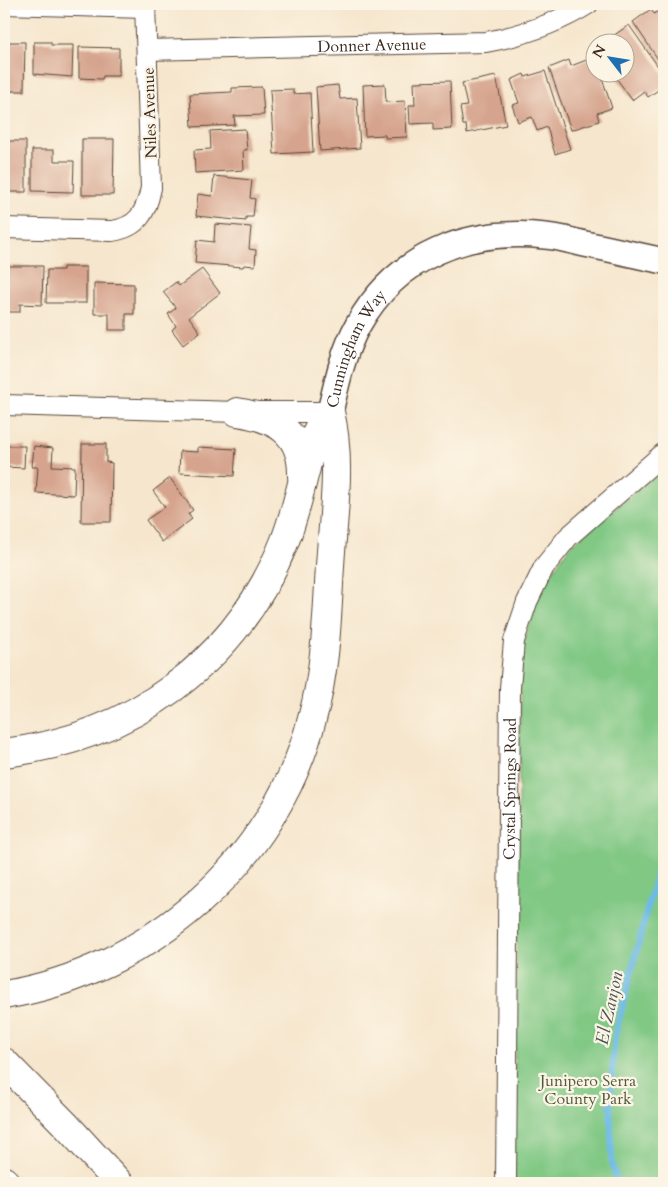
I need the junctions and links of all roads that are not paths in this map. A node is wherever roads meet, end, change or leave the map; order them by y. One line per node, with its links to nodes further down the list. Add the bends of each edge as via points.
1 (4, 4): 3 (street)
2 (588, 4): 4 (street, Donner Avenue, via 544,27 486,42)
3 (145, 6): 4 (street, Niles Avenue)
4 (146, 50): 5 (street, Niles Avenue, via 152,188 148,205 139,219 125,229 112,231)
5 (4, 228)
6 (664, 261): 9 (main road, Cunningham Way, via 566,239 526,234 491,235 444,248 401,273 369,308 350,342)
7 (4, 405): 8 (street, Cunningham Way)
8 (237, 412): 9 (street, Cunningham Way); 11 (highway, via 261,417 285,430 300,452)
9 (330, 412): 11 (highway, via 318,429); 13 (highway, via 336,453 322,671 308,736 280,801 228,875 164,930 122,956 88,971 56,983)
10 (664, 453): 16 (street, Crystal Springs Road, via 568,537 544,567 527,602 514,641 510,688)
11 (302, 480): 12 (highway, via 292,520 266,582 229,636 197,668 155,701 109,726 54,745)
12 (4, 753)
13 (4, 995)
14 (4, 1062): 15 (highway)
15 (119, 1183)
16 (506, 1183)

